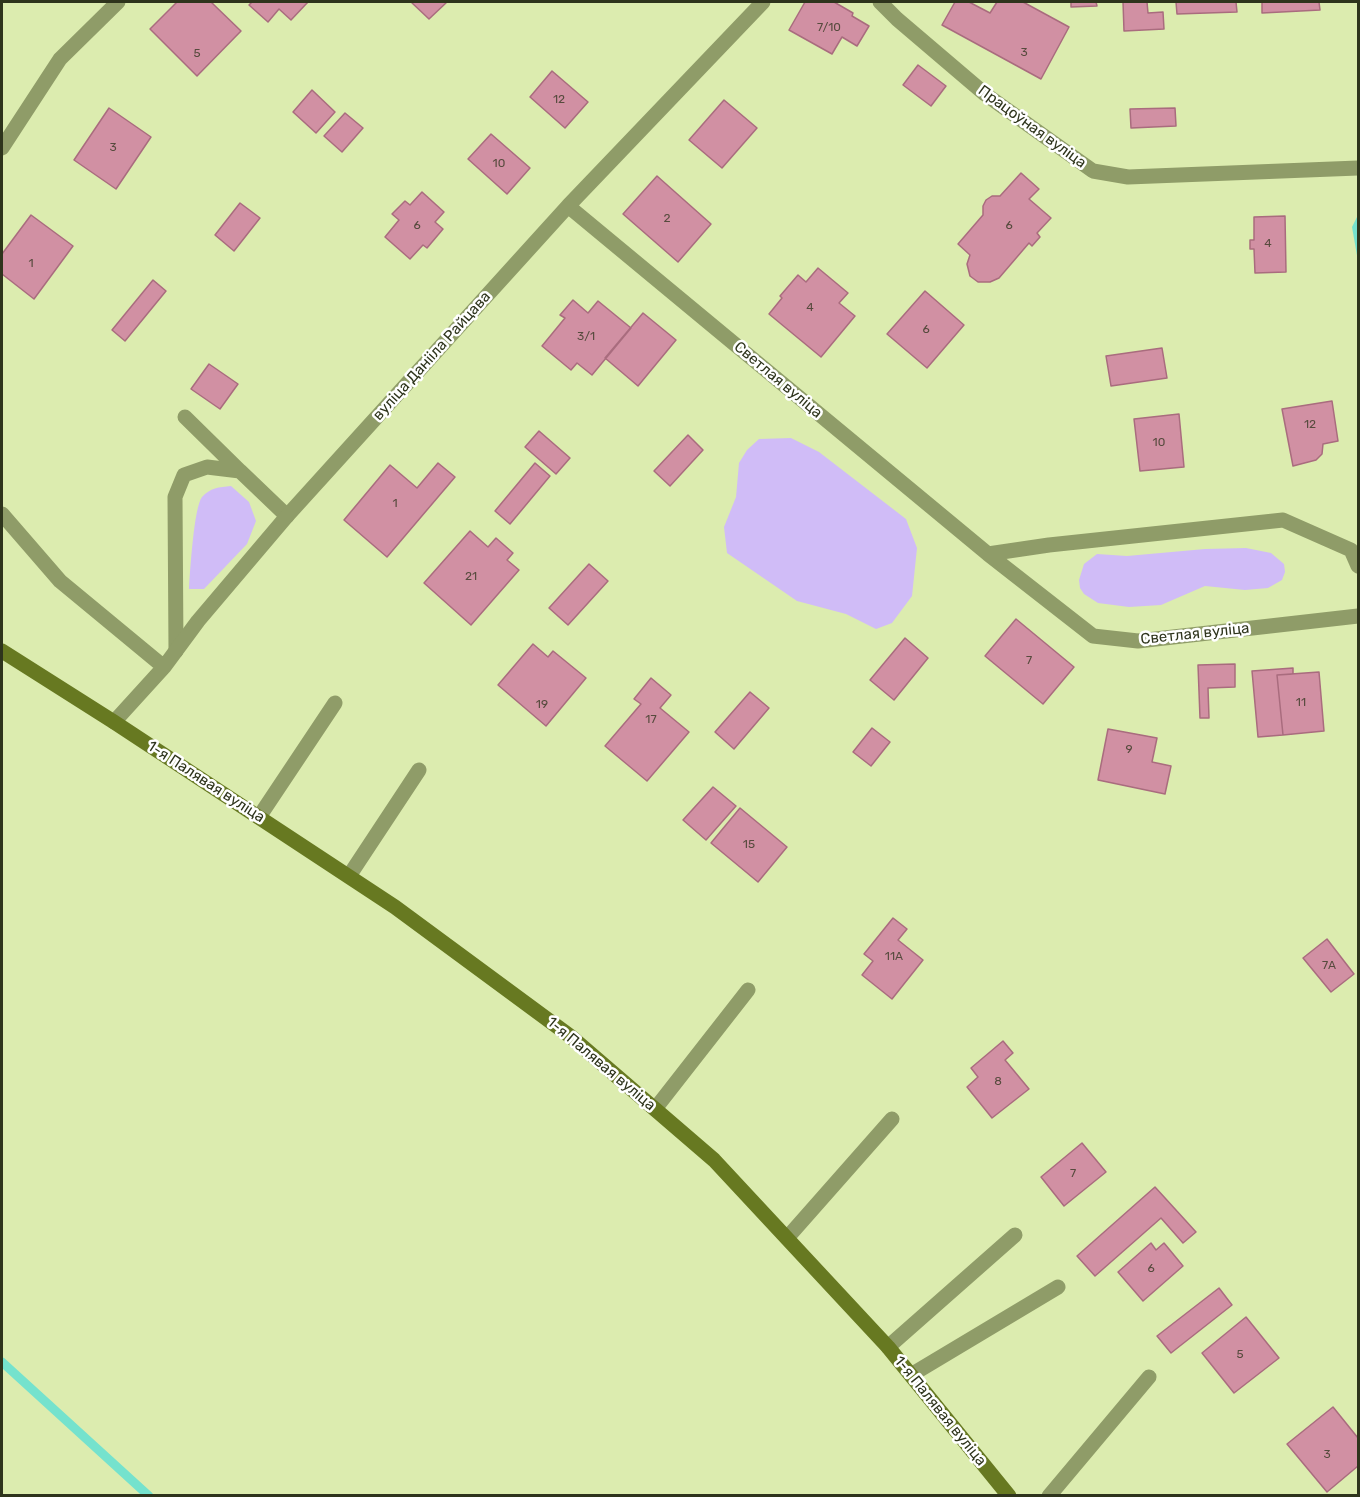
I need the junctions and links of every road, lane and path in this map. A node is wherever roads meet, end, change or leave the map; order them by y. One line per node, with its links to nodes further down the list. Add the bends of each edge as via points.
1 (118, 2): 4 (street, via 60,59)
2 (763, 2): 6 (street, вуліца Данііла Райцава)
3 (880, 2): 5 (street, Працоўная вуліца, via 985,94 1093,171 1128,177)
4 (2, 148)
5 (1359, 168)
6 (568, 206): 10 (street, вуліца Данііла Райцава); 11 (street, Светлая вуліца)
7 (185, 417): 8 (street)
8 (240, 471): 10 (street); 15 (street, via 207,467 184,475 175,497)
9 (2, 514): 16 (street, via 60,581)
10 (287, 516): 15 (street, вуліца Данііла Райцава)
11 (988, 554): 12 (street, via 1283,520 1351,550); 13 (street, Светлая вуліца, via 1093,636 1138,641)
12 (1359, 566)
13 (1359, 616)
14 (2, 651): 18 (main road, 1-я Палявая вуліца)
15 (176, 651): 16 (street, вуліца Данііла Райцава)
16 (164, 667): 18 (street, вуліца Данііла Райцава)
17 (335, 703): 20 (street)
18 (114, 722): 20 (main road, 1-я Палявая вуліца)
19 (419, 770): 21 (street)
20 (259, 817): 21 (main road, 1-я Палявая вуліца)
21 (349, 876): 23 (main road, 1-я Палявая вуліца, via 570,1036)
22 (748, 990): 23 (street)
23 (655, 1109): 26 (main road, 1-я Палявая вуліца, via 714,1160)
24 (892, 1119): 26 (street)
25 (1015, 1235): 28 (street)
26 (787, 1238): 28 (main road, 1-я Палявая вуліца)
27 (1058, 1287): 29 (street)
28 (888, 1347): 29 (main road, 1-я Палявая вуліца)
29 (911, 1375): 31 (main road, 1-я Палявая вуліца)
30 (1149, 1377): 32 (street)
31 (1010, 1496)
32 (1049, 1496)

